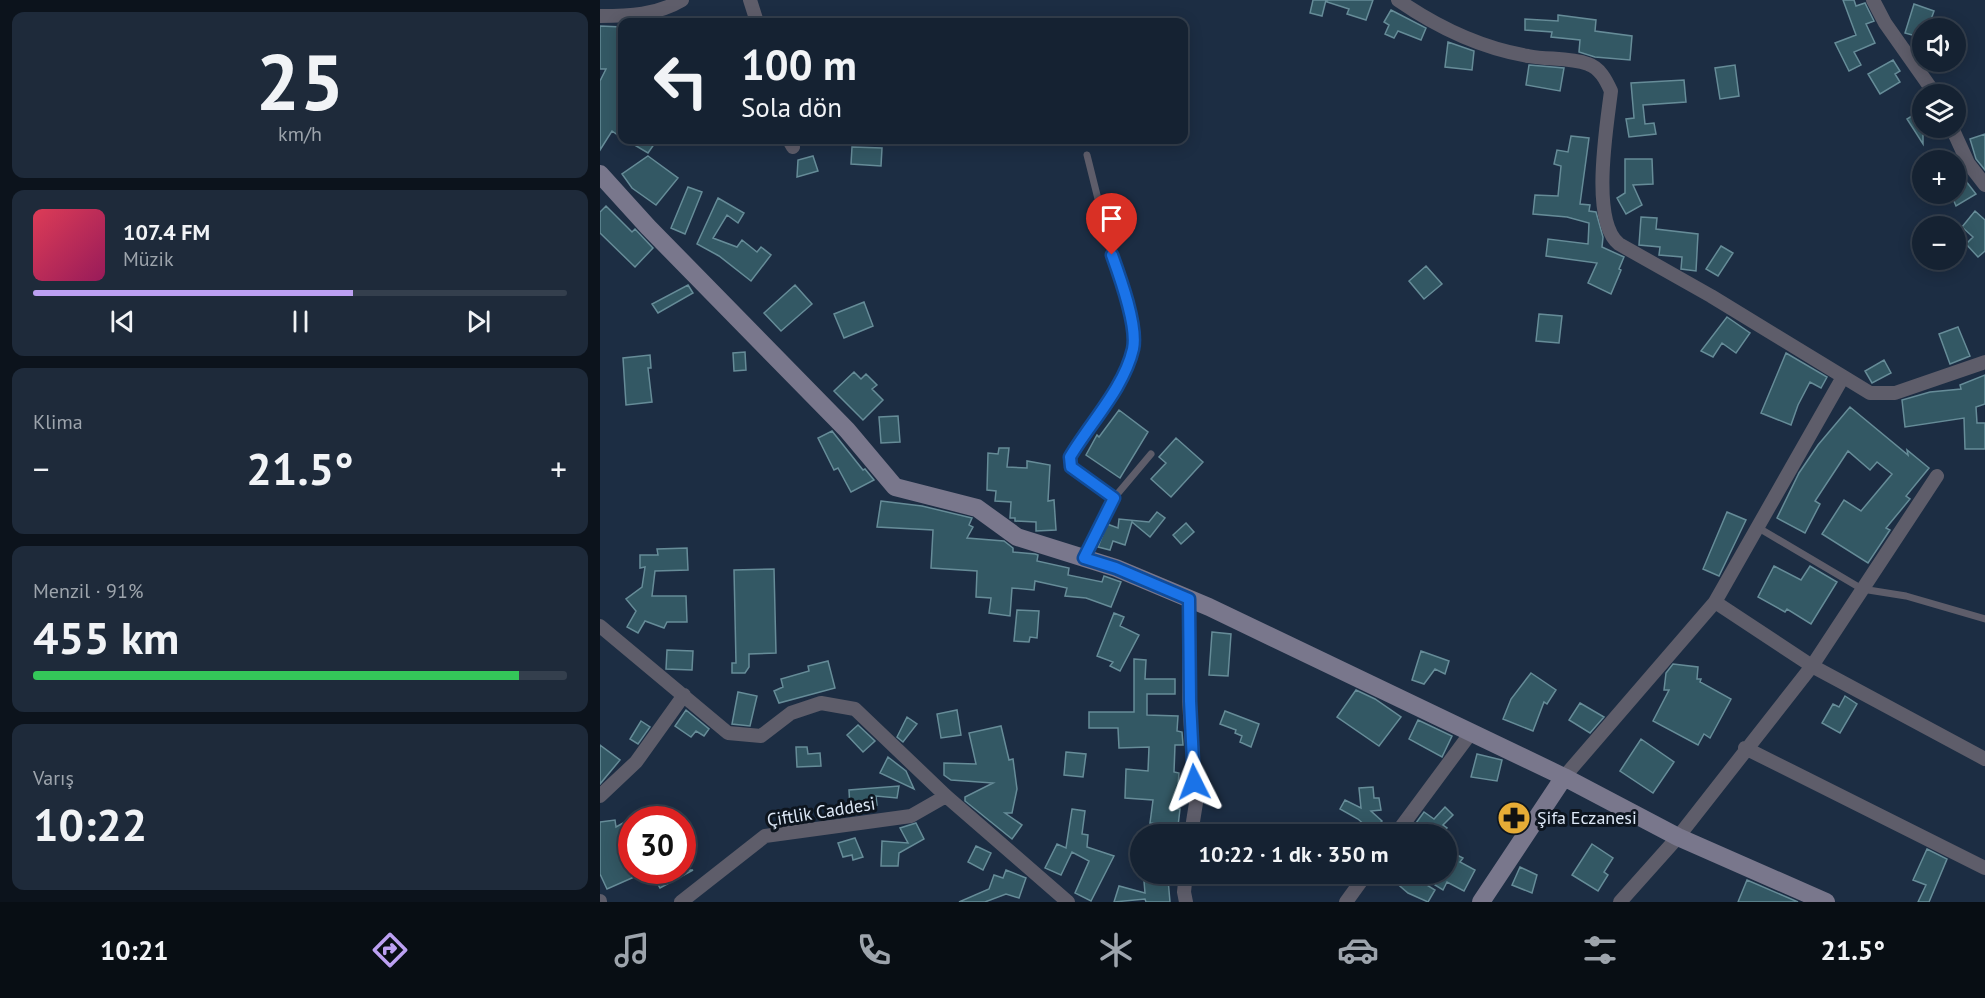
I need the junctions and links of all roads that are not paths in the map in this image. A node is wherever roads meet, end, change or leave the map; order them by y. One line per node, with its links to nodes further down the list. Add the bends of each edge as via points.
1 (682, 0): 5 (street, via 666,10)
2 (750, 0): 6 (street)
3 (1398, 0): 13 (street, via 1429,22 1471,39 1529,56 1589,64 1604,76 1611,91 1602,197 1612,239)
4 (1873, 0): 7 (street)
5 (600, 16)
6 (757, 18)
7 (1928, 84)
8 (1957, 138): 11 (street, via 1968,163)
9 (1088, 155): 16 (lane, via 1112,255 1126,295 1133,348 1117,386 1070,457 1071,467)
10 (600, 174): 18 (street, via 847,430 895,487 977,508 1017,537)
11 (1985, 185)
12 (1985, 362): 13 (street, via 1880,395 1869,393)
13 (1843, 377): 17 (street)
14 (1151, 454): 16 (lane)
15 (1937, 476): 19 (street)
16 (1114, 498): 18 (lane)
17 (1757, 527): 19 (lane); 21 (street)
18 (1084, 558): 20 (street)
19 (1862, 589): 22 (lane); 24 (street)
20 (1189, 599): 26 (street); 32 (street, via 1196,803)
21 (1715, 602): 24 (street); 29 (street)
22 (1985, 620)
23 (600, 626): 25 (street)
24 (1812, 666): 27 (street); 28 (street)
25 (684, 695): 30 (street, via 636,762); 31 (street, via 728,733 761,736 791,713 821,703 855,709)
26 (1470, 734): 29 (street); 33 (street)
27 (1745, 748): 34 (street); 35 (street)
28 (1985, 759)
29 (1564, 777): 34 (street); 42 (street)
30 (600, 796)
31 (946, 796): 38 (street, Çiftlik Caddesi, via 911,816 765,836); 39 (street)
32 (1193, 824)
33 (1403, 824)
34 (1678, 837): 43 (street); 44 (street)
35 (1985, 868)
36 (1185, 884): 40 (street)
37 (1359, 884): 41 (street)
38 (681, 902)
39 (1068, 902)
40 (1186, 902)
41 (1346, 902)
42 (1481, 902)
43 (1620, 902)
44 (1826, 902)

